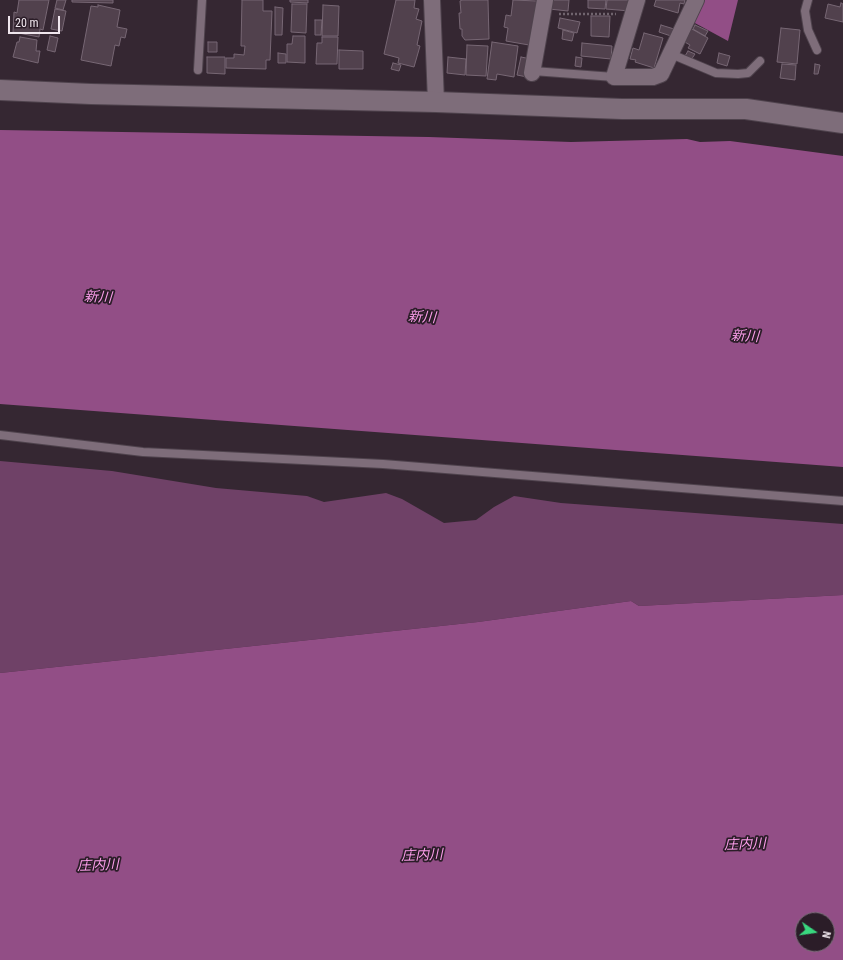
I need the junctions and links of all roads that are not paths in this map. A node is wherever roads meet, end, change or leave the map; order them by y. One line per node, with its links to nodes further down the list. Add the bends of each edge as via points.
1 (202, 0): 10 (lane)
2 (432, 0): 14 (street)
3 (696, 0): 8 (street)
4 (808, 0): 7 (lane, via 805,11 808,30)
5 (543, 7): 11 (street)
6 (635, 7): 12 (street)
7 (817, 50)
8 (671, 54): 9 (lane, via 716,73 748,72); 12 (street, via 661,74 653,78)
9 (760, 61)
10 (198, 70)
11 (532, 72): 12 (lane)
12 (614, 76)
13 (0, 90): 14 (street)
14 (436, 102): 15 (street, via 622,109 746,109)
15 (843, 123)
16 (0, 435): 17 (lane, via 143,452 383,464)
17 (843, 501)

